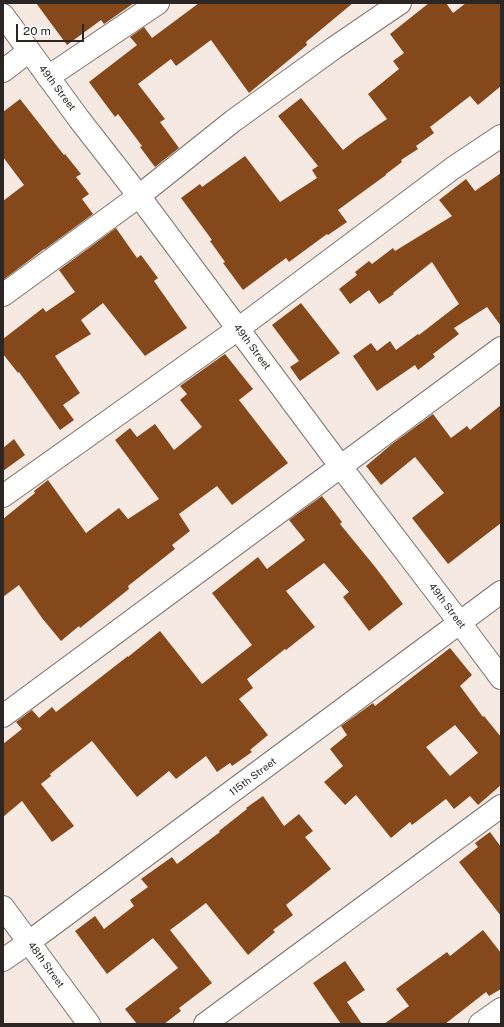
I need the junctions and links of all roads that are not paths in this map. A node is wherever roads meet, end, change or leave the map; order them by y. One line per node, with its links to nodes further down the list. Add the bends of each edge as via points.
1 (158, 3): 6 (street)
2 (400, 3): 8 (street, via 233,121)
3 (3, 15): 4 (street, 49th Street)
4 (29, 51): 5 (street); 6 (street, 49th Street)
5 (3, 71)
6 (48, 77): 8 (street, 49th Street)
7 (501, 136): 10 (street, via 453,168)
8 (139, 196): 9 (street); 10 (street, 49th Street)
9 (3, 295)
10 (238, 329): 12 (street, 49th Street); 13 (street)
11 (501, 348): 12 (street)
12 (341, 467): 15 (street, 49th Street); 17 (street)
13 (3, 496)
14 (501, 592): 15 (street, 115th Street)
15 (460, 623): 16 (street, 49th Street); 20 (street, 115th Street)
16 (501, 678)
17 (3, 716)
18 (501, 806): 24 (street)
19 (3, 907): 20 (street, 48th Street)
20 (29, 942): 21 (street, 115th Street); 23 (street, 48th Street)
21 (3, 960)
22 (501, 1008): 25 (street)
23 (89, 1024)
24 (205, 1024)
25 (480, 1024)

